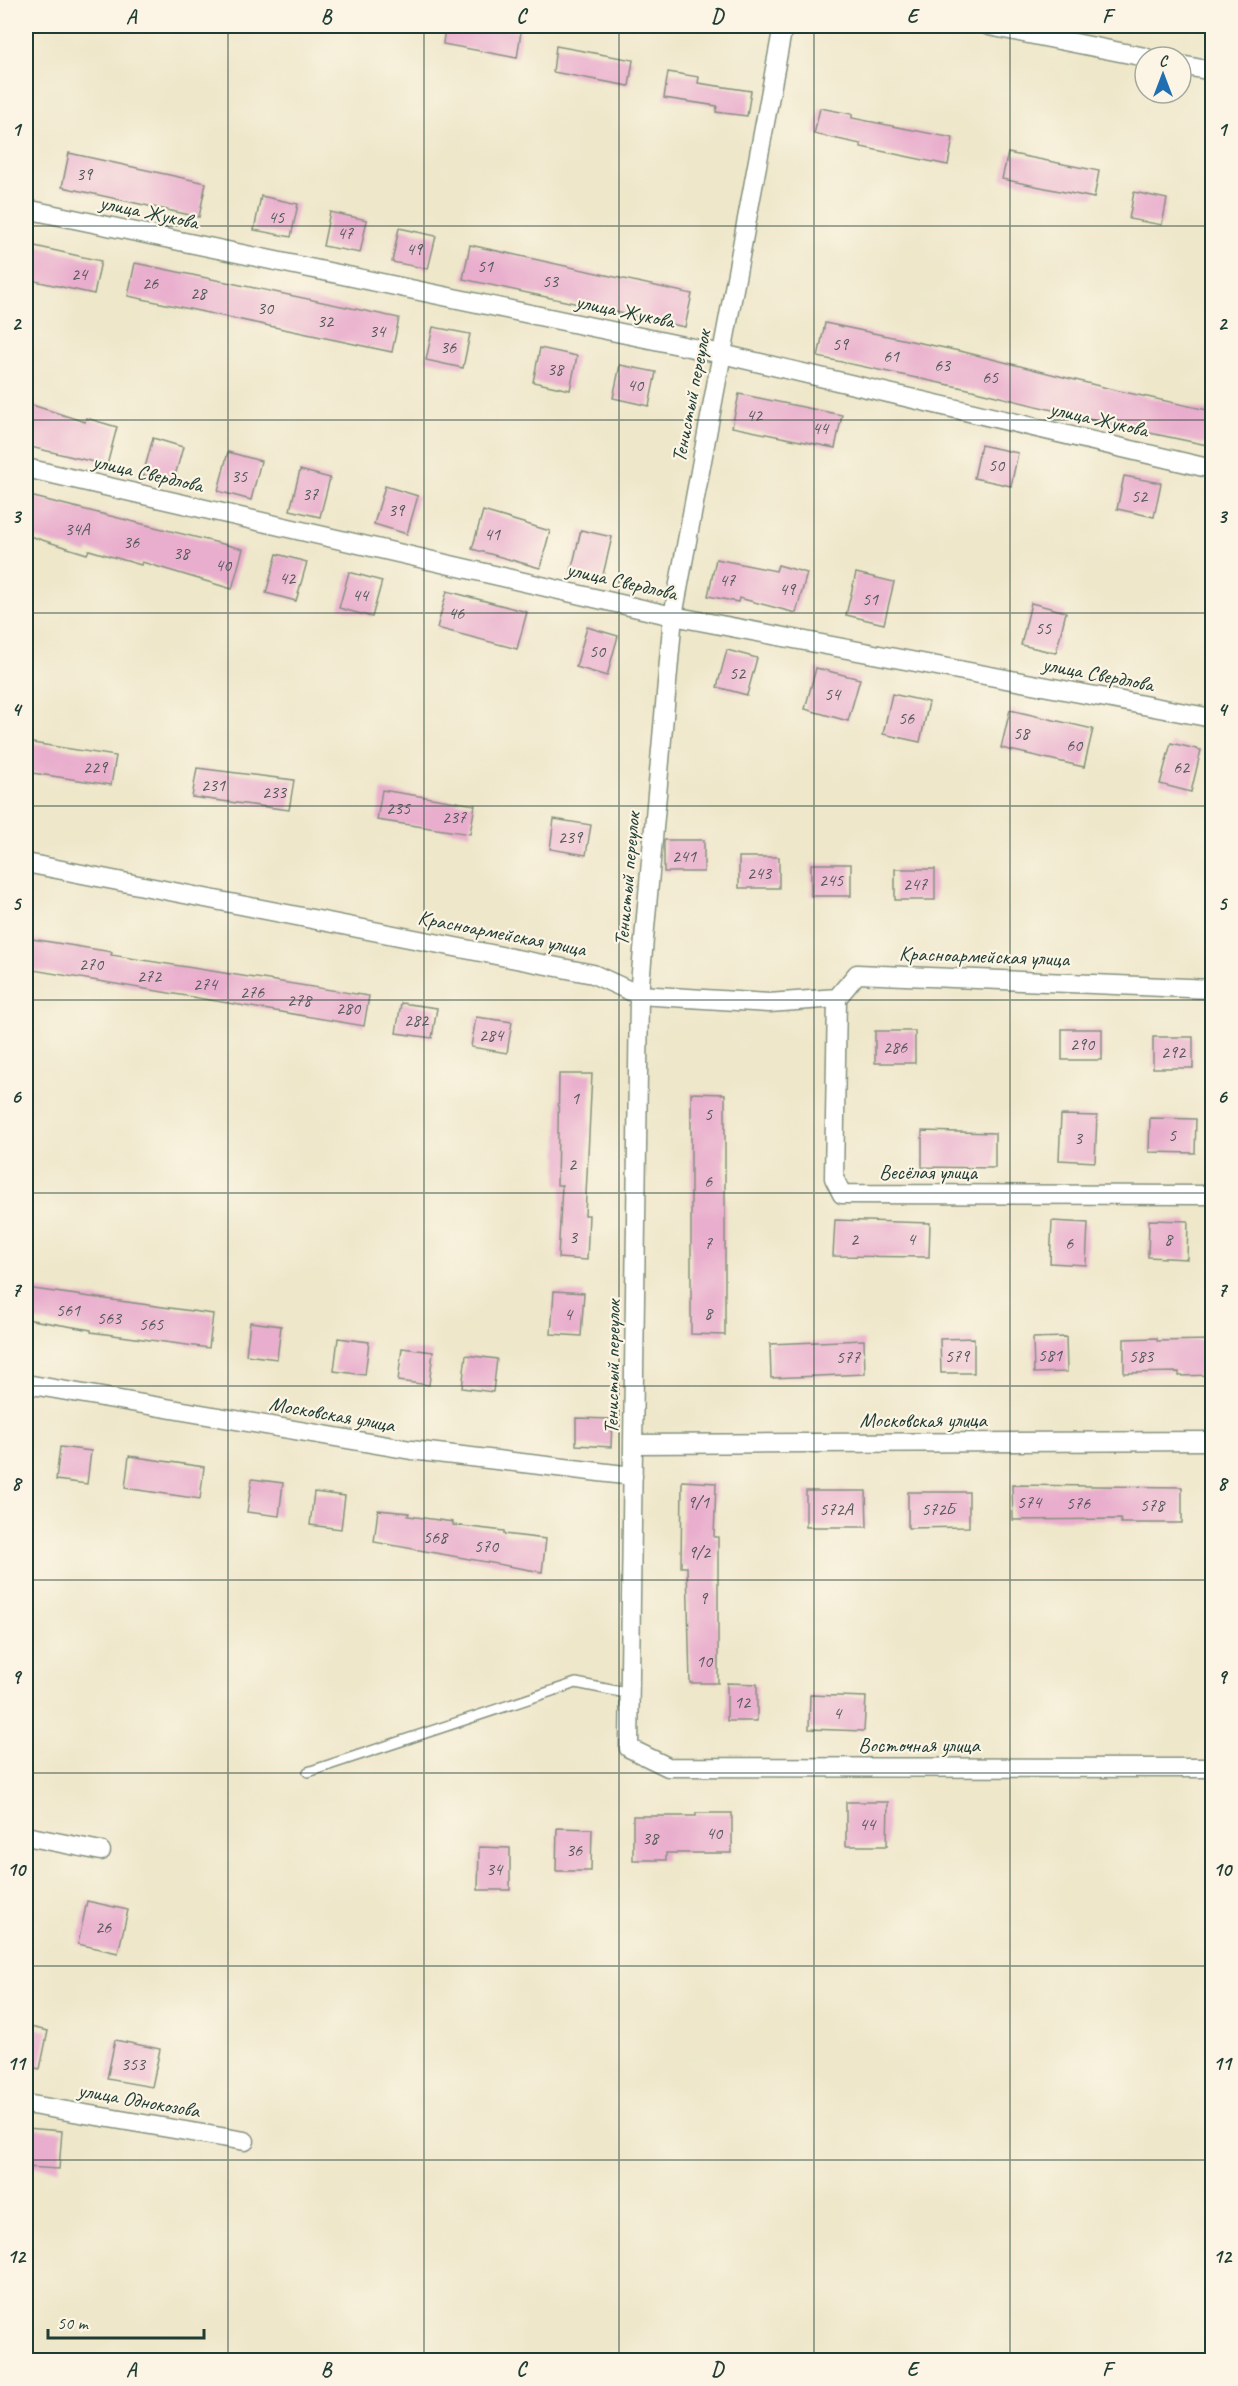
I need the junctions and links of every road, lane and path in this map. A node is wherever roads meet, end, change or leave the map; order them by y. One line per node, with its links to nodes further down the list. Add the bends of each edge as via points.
1 (783, 26): 8 (street, Тенистый переулок)
2 (989, 26): 3 (street)
3 (1016, 28): 4 (street)
4 (1133, 54)
5 (1193, 67): 6 (street)
6 (1212, 71)
7 (26, 209): 8 (street, улица Жукова)
8 (722, 354): 10 (street, улица Жукова); 11 (street, Тенистый переулок)
9 (26, 468): 11 (street, улица Свердлова)
10 (1212, 469)
11 (673, 616): 12 (street, улица Свердлова); 15 (street, Тенистый переулок)
12 (1212, 718)
13 (26, 863): 15 (street, Красноармейская улица, via 593,974)
14 (1212, 989): 16 (street, Красноармейская улица, via 857,974)
15 (639, 995): 16 (street, Красноармейская улица, via 769,1003); 20 (street, Тенистый переулок)
16 (837, 998): 17 (street, Весёлая улица, via 834,1178 842,1194)
17 (1212, 1195)
18 (26, 1384): 21 (street, Московская улица, via 411,1450)
19 (1212, 1441): 20 (street, Московская улица)
20 (634, 1444): 21 (street, Тенистый переулок)
21 (633, 1476): 22 (street, Тенистый переулок)
22 (631, 1694): 23 (street, Тенистый переулок); 25 (lane, via 576,1683)
23 (629, 1748): 24 (street, Восточная улица, via 668,1767)
24 (1212, 1768)
25 (308, 1772)
26 (26, 1836): 27 (street)
27 (101, 1851)
28 (26, 2104): 29 (street, улица Однокозова)
29 (245, 2141)

